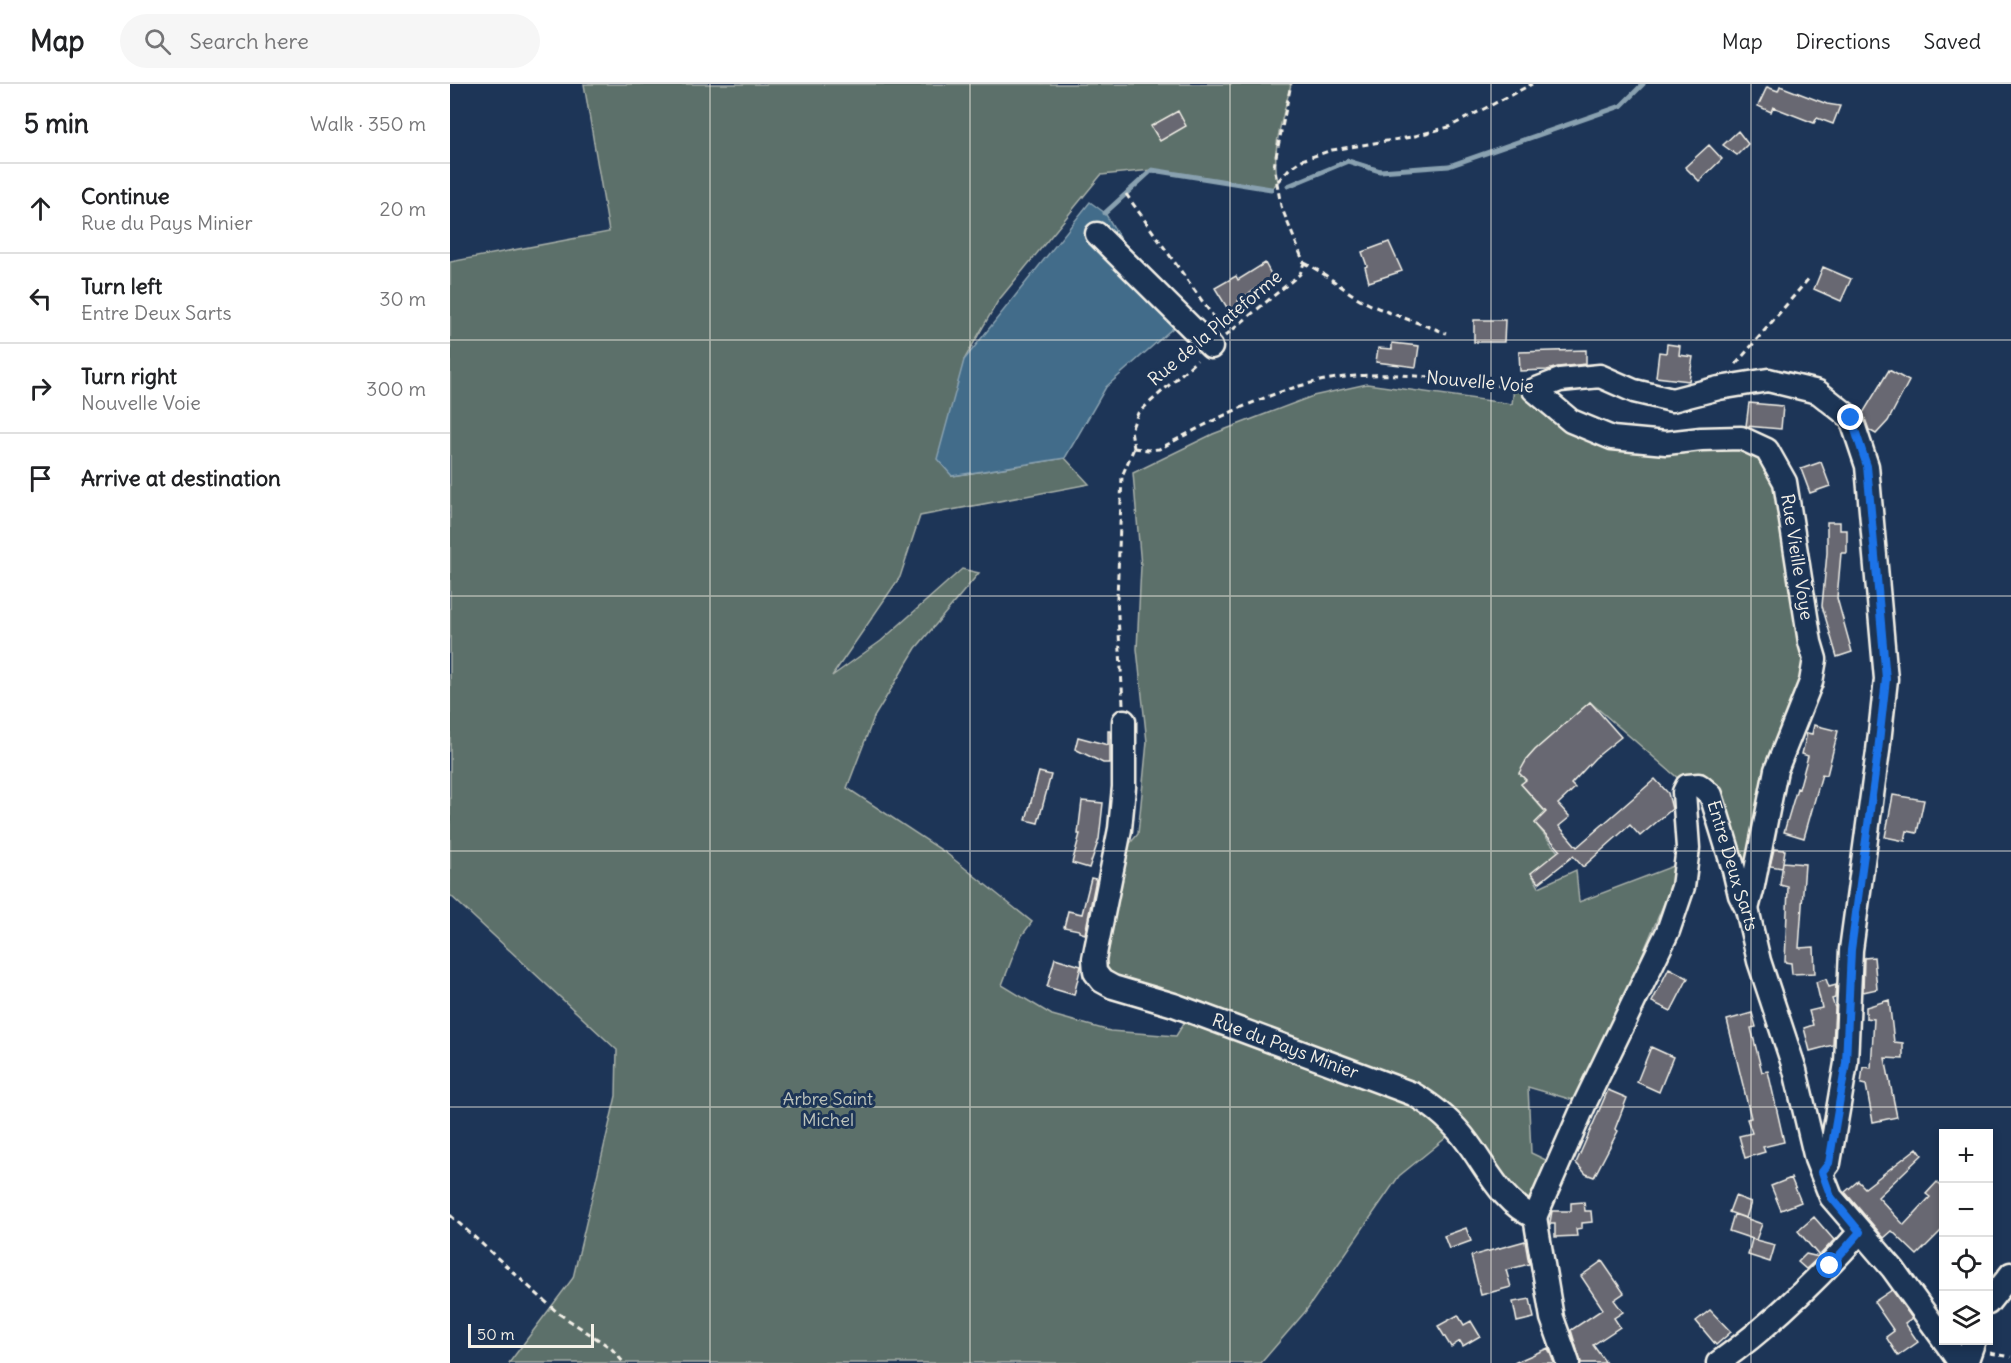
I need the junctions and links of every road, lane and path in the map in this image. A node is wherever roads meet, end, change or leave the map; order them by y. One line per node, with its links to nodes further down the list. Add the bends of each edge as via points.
1 (1291, 84): 3 (path, Rue de la Plateforme, via 1275,154)
2 (1532, 84): 3 (path, via 1449,127 1332,150 1302,160)
3 (1278, 182): 6 (path, Rue de la Plateforme, via 1281,207)
4 (1126, 194): 9 (path)
5 (1097, 234): 9 (street)
6 (1304, 263): 8 (path, via 1368,303); 9 (path, Rue de la Plateforme, via 1300,274)
7 (1810, 277): 10 (path)
8 (1446, 333)
9 (1218, 341): 12 (path, Rue de la Plateforme, via 1138,413 1131,430)
10 (1719, 388): 11 (street, Nouvelle Voie, via 1672,400 1634,391 1600,376 1560,380); 15 (street, Nouvelle Voie, via 1768,380 1818,392 1851,418 1867,466 1886,679 1851,950 1846,1063 1829,1163)
11 (1534, 390): 12 (path, Nouvelle Voie, via 1399,374 1345,377 1251,404 1159,449); 14 (street, Rue Vieille Voye, via 1571,421 1612,438 1666,443 1741,438 1767,450 1785,482 1815,659 1776,770)
12 (1134, 448): 13 (path, via 1122,476 1118,587)
13 (1124, 721): 17 (street, Rue du Pays Minier, via 1120,829 1094,959 1095,972 1102,981 1413,1094 1454,1126 1504,1195)
14 (1747, 909): 15 (street, Entre Deux Sarts); 17 (street, Entre Deux Sarts, via 1711,795 1699,785 1687,786 1684,792 1688,848 1683,887 1668,932)
15 (1822, 1172): 18 (street, Entre Deux Sarts, via 1831,1197)
16 (450, 1215): 24 (path, via 558,1313 611,1348)
17 (1535, 1217): 25 (street, via 1552,1318)
18 (1860, 1232): 21 (street, Entre Deux Sarts, via 1893,1269); 26 (street, via 1788,1306)
19 (2011, 1274): 20 (street)
20 (1993, 1298)
21 (1939, 1333)
22 (1947, 1345): 27 (street, Entre Deux Sarts)
23 (1973, 1345): 28 (street)
24 (624, 1363)
25 (1568, 1363)
26 (1718, 1363)
27 (1960, 1363)
28 (1966, 1363)

